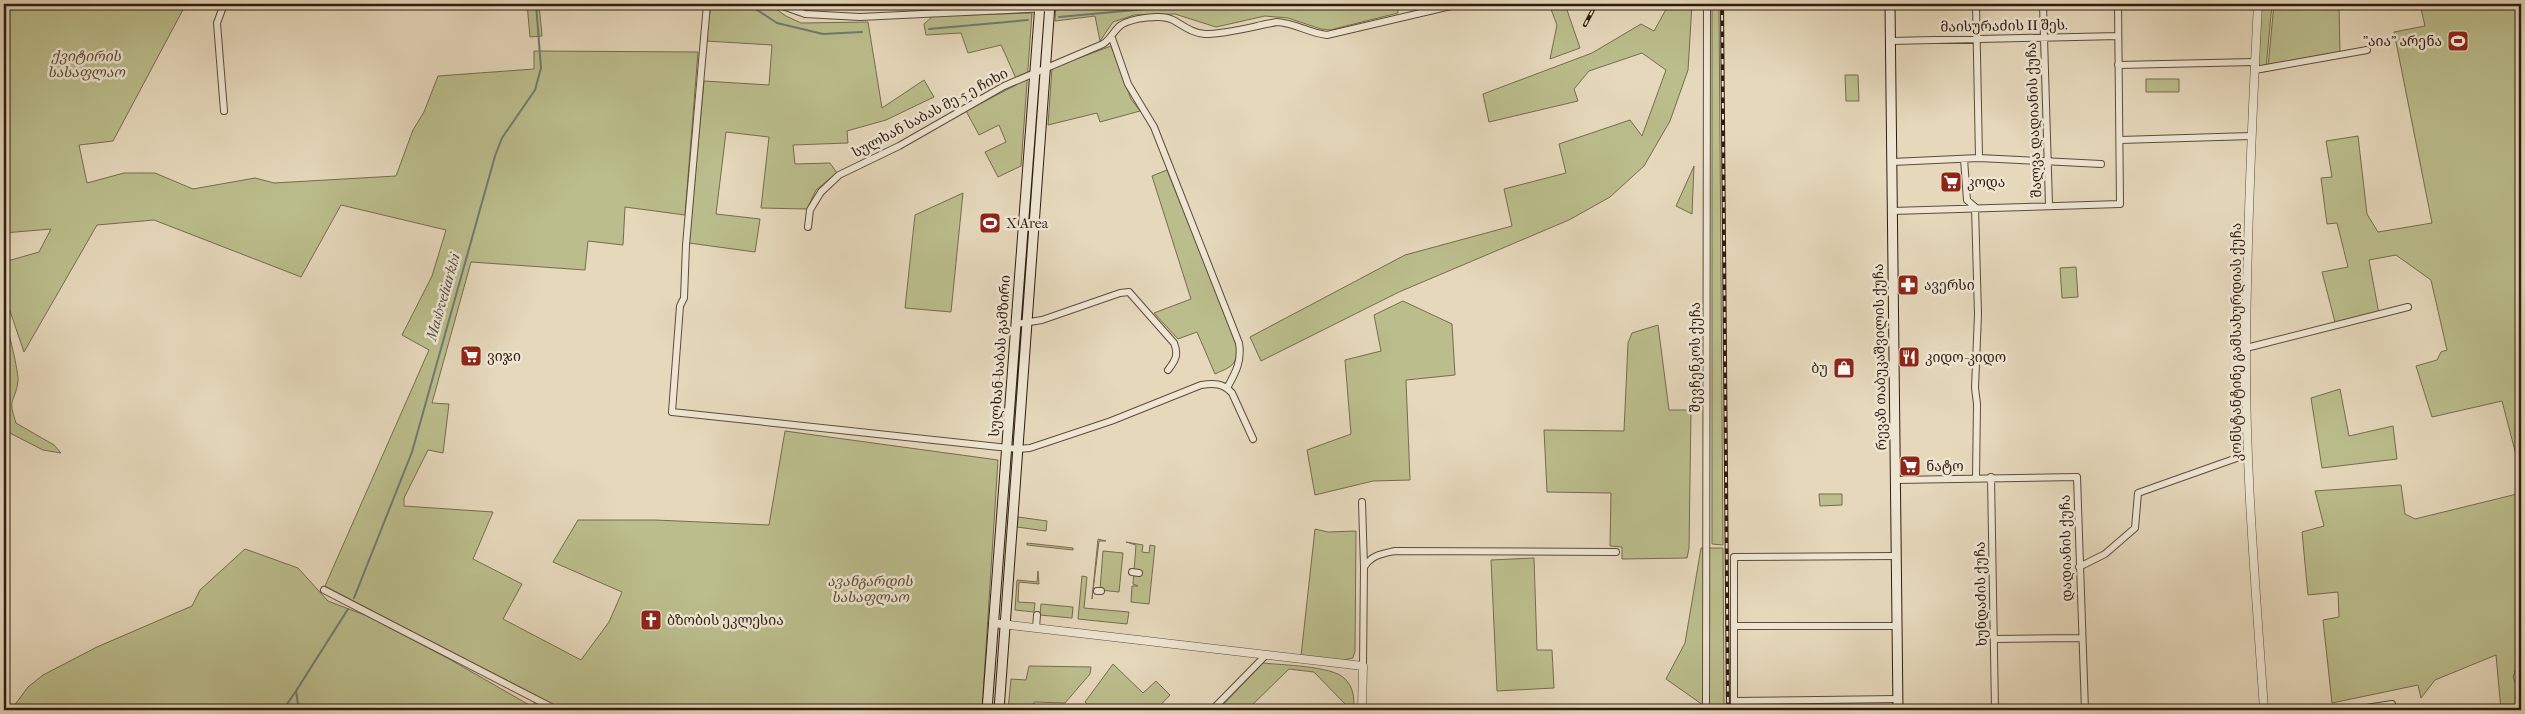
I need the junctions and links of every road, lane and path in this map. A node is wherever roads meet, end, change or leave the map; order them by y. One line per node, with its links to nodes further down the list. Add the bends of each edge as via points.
1 (224, 4): 23 (street, via 217,23)
2 (707, 4): 42 (street, via 672,412)
3 (777, 4): 11 (street, via 805,14 841,17)
4 (1707, 4): 72 (street, შევჩენკოს ქუჩა)
5 (1890, 4): 17 (main road, რევაზ თაბუკაშვილის ქუჩა)
6 (1976, 4): 15 (street)
7 (2043, 4): 16 (street, შალვა დადიანის ქუჩა)
8 (2118, 4): 13 (street)
9 (2258, 4): 20 (street, კონსტანტინე გამსახურდიას ქუჩა)
10 (1455, 5): 14 (street, სულხან საბას მე-5 ე ჩიხი, via 1327,35 1315,34 1288,22 1205,34 1188,30 1171,18 1143,17 1120,26)
11 (1040, 6): 12 (street); 22 (main road, სულხან-საბას გამზირი)
12 (1050, 6): 21 (main road, სულხან-საბას გამზირი)
13 (2118, 36): 16 (street, მაისურაძის II შეს.); 19 (street)
14 (1112, 38): 21 (street, სულხან საბას მე-5 ე ჩიხი); 40 (street, via 1128,84 1154,127 1239,343 1239,366)
15 (1977, 39): 16 (street, მაისურაძის II შეს.); 17 (street, მაისურაძის II შეს.); 26 (street)
16 (2044, 39): 29 (street, შალვა დადიანის ქუჩა)
17 (1890, 41): 28 (main road, რევაზ თაბუკაშვილის ქუჩა)
18 (2367, 50): 20 (street)
19 (2118, 65): 20 (street); 25 (street)
20 (2255, 66): 24 (street, კონსტანტინე გამსახურდიას ქუჩა)
21 (1044, 69): 22 (street, სულხან საბას მე-5 ე ჩიხი); 36 (main road, სულხან-საბას გამზირი)
22 (1035, 74): 34 (street, სულხან საბას მე-5 ე ჩიხი, via 1004,86 899,146 839,175 820,192 810,210); 37 (main road, სულხან-საბას გამზირი)
23 (224, 112)
24 (2251, 136): 25 (street); 38 (street, კონსტანტინე გამსახურდიას ქუჩა)
25 (2120, 140): 31 (street, via 2120,204)
26 (1979, 158): 27 (street); 29 (street)
27 (1964, 159): 28 (street); 32 (street, via 1967,200)
28 (1892, 162): 33 (main road, რევაზ თაბუკაშვილის ქუჩა)
29 (2047, 163): 30 (street); 31 (street, შალვა დადიანის ქუჩა)
30 (2101, 164)
31 (2050, 205): 32 (street)
32 (1975, 207): 33 (street); 45 (street, via 1978,314)
33 (1892, 211): 47 (main road, რევაზ თაბუკაშვილის ქუჩა)
34 (808, 226)
35 (2408, 307): 38 (street)
36 (1026, 323): 37 (street); 39 (street, via 1120,292 1129,292 1174,343 1176,360); 43 (main road, სულხან-საბას გამზირი)
37 (1016, 324): 42 (main road, სულხან-საბას გამზირი)
38 (2246, 348): 44 (street, კონსტანტინე გამსახურდიას ქუჩა)
39 (1168, 370)
40 (1227, 388): 41 (street); 43 (street, via 1216,383 1201,385 1111,421 1030,448)
41 (1253, 439)
42 (1007, 448): 43 (street); 55 (main road, სულხან-საბას გამზირი)
43 (1018, 449): 56 (main road, სულხან-საბას გამზირი)
44 (2248, 454): 52 (street, via 2138,493 2135,528 2105,554); 77 (street, კონსტანტინე გამსახურდიას ქუჩა)
45 (1976, 478): 46 (street, დადიანის ქუჩა); 47 (street, დადიანის ქუჩა)
46 (1991, 478): 52 (street, დადიანის ქუჩა, via 2077,477); 61 (street, ხუნდაძის ქუჩა)
47 (1895, 480): 50 (main road, რევაზ თაბუკაშვილის ქუჩა)
48 (1362, 502): 51 (street)
49 (1616, 552): 51 (street, via 1395,551 1378,554)
50 (1896, 556): 57 (street, via 1734,557); 58 (main road, რევაზ თაბუკაშვილის ქუჩა)
51 (1364, 567): 63 (street)
52 (2079, 567): 60 (street, დადიანის ქუჩა)
53 (324, 590): 67 (street)
54 (1037, 615): 59 (street)
55 (993, 623): 56 (street); 68 (main road, სულხან-საბას გამზირი)
56 (1004, 624): 59 (street); 69 (main road, სულხან-საბას გამზირი)
57 (1734, 626): 58 (street); 65 (street)
58 (1897, 626): 64 (main road, რევაზ თაბუკაშვილის ქუჩა)
59 (1036, 628): 62 (street)
60 (2081, 638): 61 (street); 76 (street, დადიანის ქუჩა)
61 (1994, 639): 75 (street, ხუნდაძის ქუჩა)
62 (1266, 655): 63 (street); 70 (street)
63 (1363, 666): 71 (street)
64 (1898, 699): 65 (street); 74 (main road, რევაზ თაბუკაშვილის ქუჩა)
65 (1734, 701): 73 (street)
66 (2392, 704): 78 (street)
67 (557, 710)
68 (987, 710)
69 (999, 710)
70 (1212, 710)
71 (1362, 710)
72 (1706, 710)
73 (1734, 710)
74 (1898, 710)
75 (1995, 710)
76 (2085, 710)
77 (2264, 710)
78 (2353, 710)

